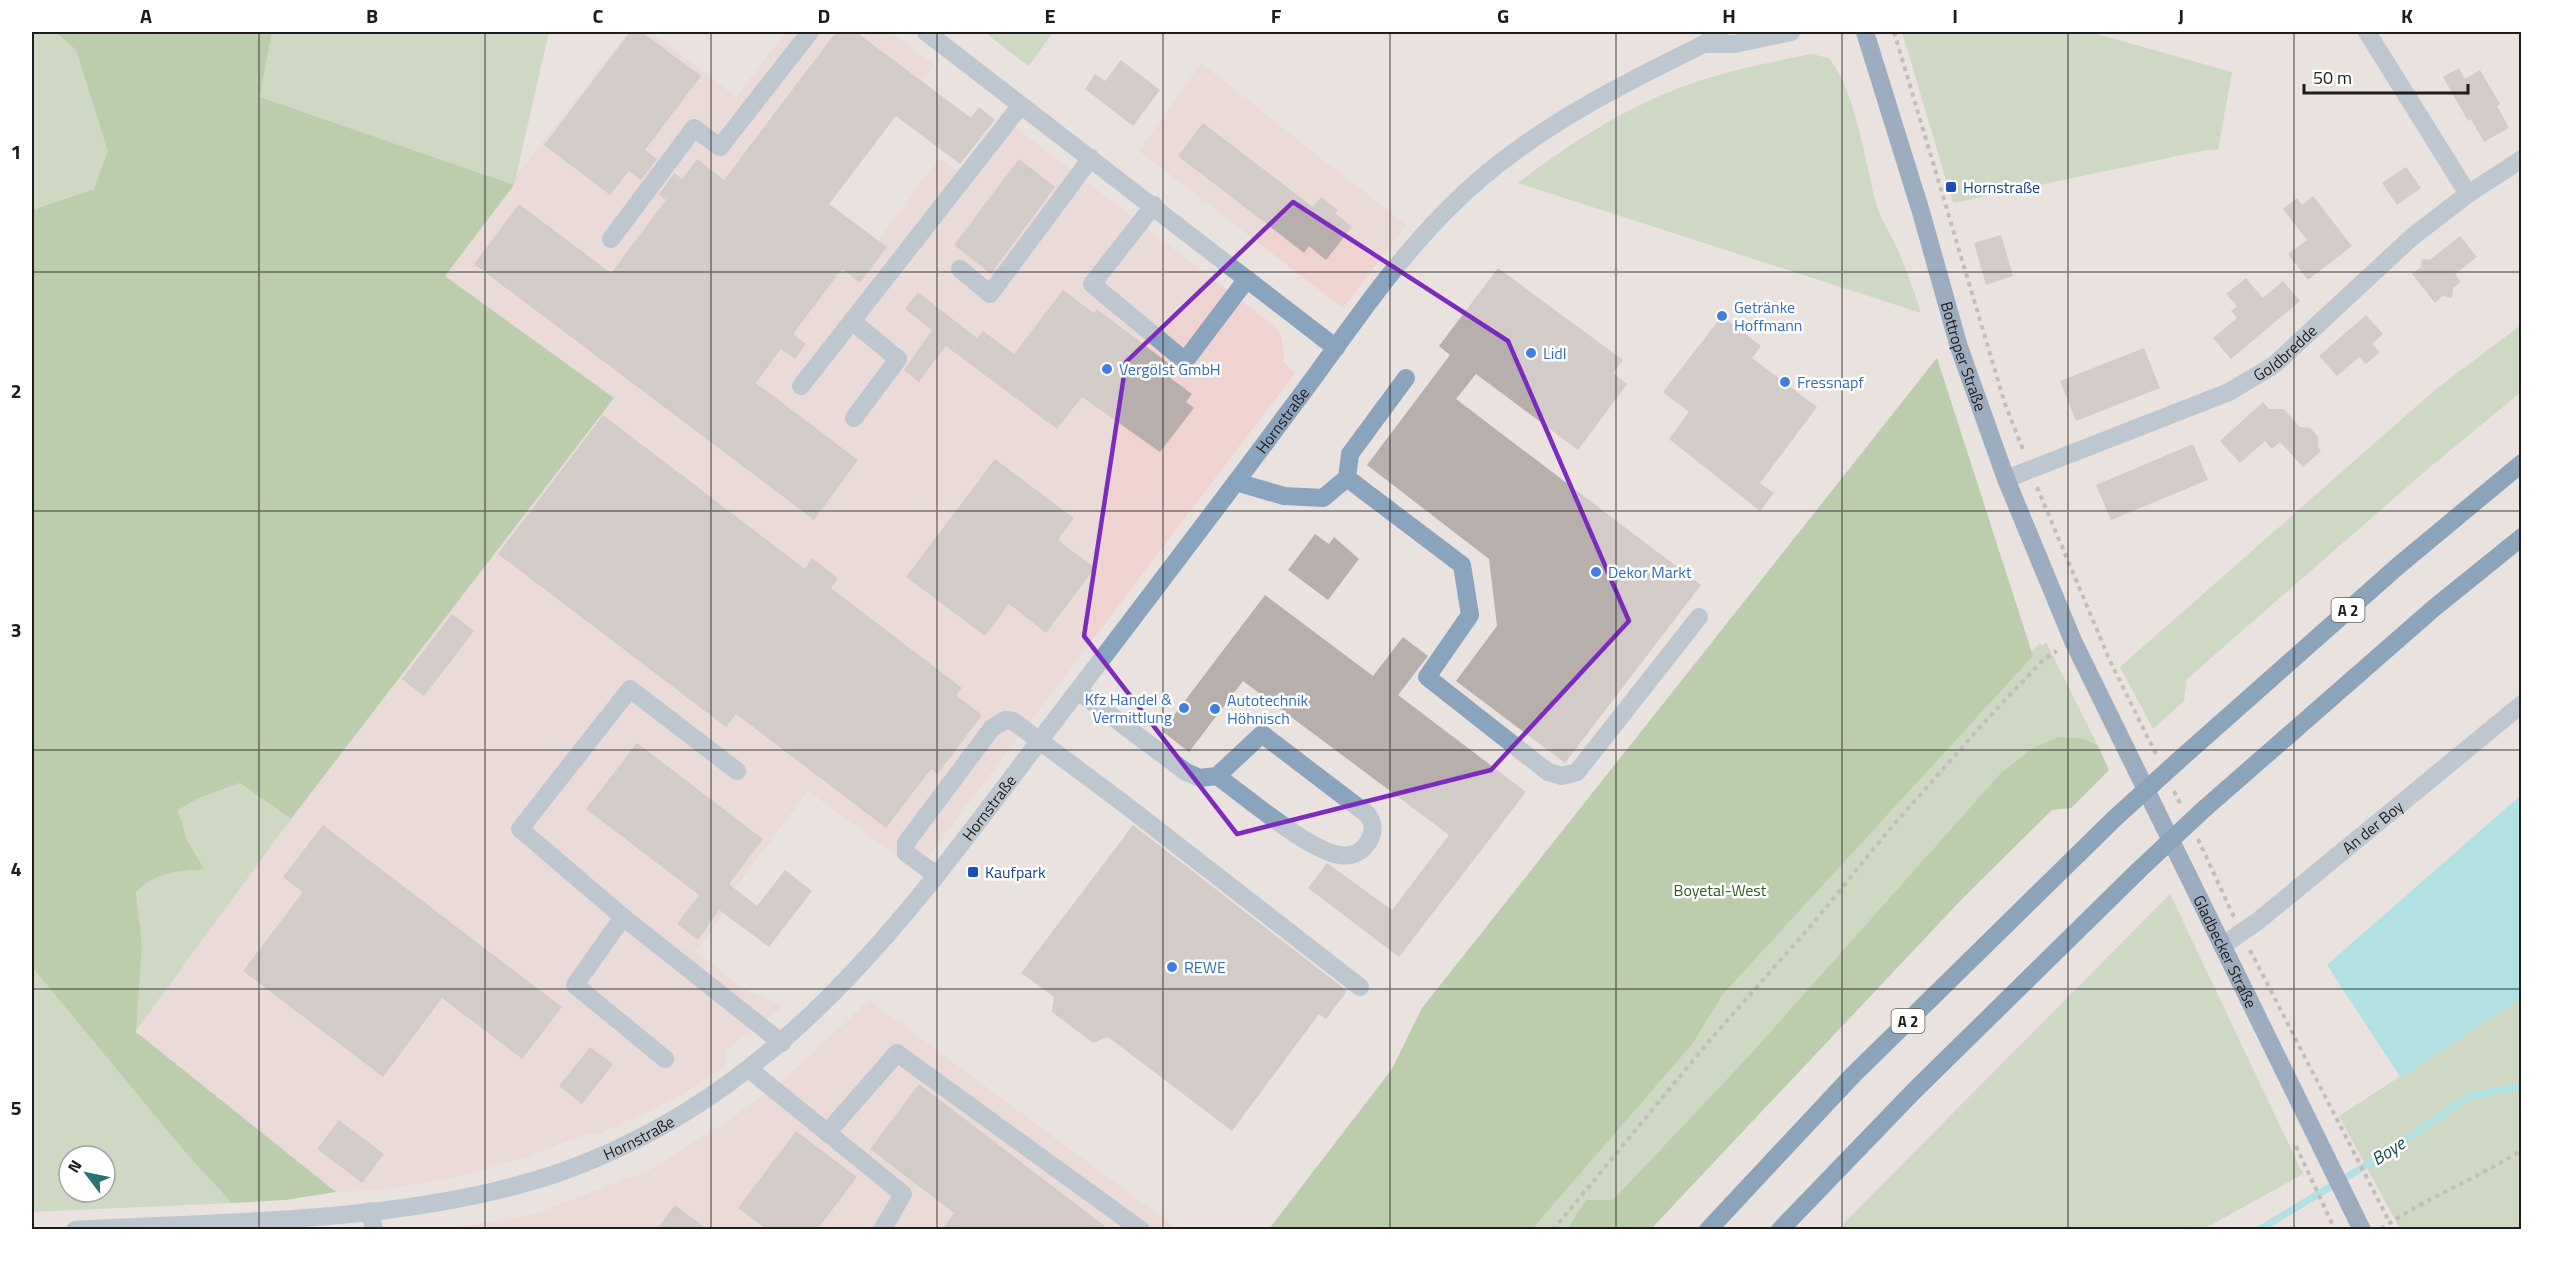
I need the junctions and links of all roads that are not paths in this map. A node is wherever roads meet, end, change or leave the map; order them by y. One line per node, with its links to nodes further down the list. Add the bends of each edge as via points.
1 (810, 32): 13 (street, via 720,147 694,128)
2 (926, 32): 8 (street)
3 (1719, 32): 7 (street, Hornstraße)
4 (1791, 32): 7 (street, Hornstraße, via 1735,44)
5 (1865, 32): 23 (main road, Bottroper Straße, via 1959,347)
6 (2367, 32): 11 (street)
7 (1704, 44): 17 (street, Hornstraße, via 1571,112 1513,151 1421,238)
8 (1022, 105): 9 (street); 16 (street)
9 (1091, 158): 12 (street); 14 (street, via 990,294)
10 (2522, 159): 11 (street, Goldbredde)
11 (2468, 194): 23 (street, Goldbredde, via 2412,237 2274,365 2229,392)
12 (1154, 205): 15 (street); 15 (street, via 1092,284 1185,361)
13 (611, 239)
14 (960, 269)
15 (1247, 279): 17 (street)
16 (852, 321): 19 (street); 20 (street, via 898,359)
17 (1336, 348): 24 (street, Hornstraße)
18 (1406, 378): 22 (street, via 1350,454)
19 (801, 386)
20 (854, 418)
21 (2522, 463): 46 (highway, A 2, bridge, via 2398,566 2115,818 1853,1075)
22 (1347, 478): 24 (street, via 1323,498 1284,496); 26 (street, via 1462,565 1470,615 1427,677 1548,772 1562,776 1577,772)
23 (2006, 479): 27 (main road, Bottroper Straße)
24 (1236, 482): 28 (street, Hornstraße)
25 (2522, 537): 47 (highway, bridge, via 2434,608 2203,810 1914,1091)
26 (1699, 617)
27 (2089, 673): 35 (main road, Gladbecker Straße)
28 (1078, 691): 30 (street, Hornstraße); 32 (street, via 1186,772 1200,778)
29 (2522, 704): 35 (street, An der Boy, via 2258,921)
30 (1040, 741): 33 (street, Hornstraße); 33 (street, via 1013,721 1005,720 992,728 906,843 906,853); 36 (street)
31 (737, 771): 34 (street, via 630,689 520,829)
32 (1217, 776): 32 (street, via 1262,734 1367,814 1372,820 1372,834 1357,854 1341,856 1314,847)
33 (936, 875): 37 (street, Hornstraße, via 866,959)
34 (623, 918): 37 (street); 38 (street, via 575,985)
35 (2222, 946): 48 (main road, Gladbecker Straße)
36 (1360, 987)
37 (782, 1043): 39 (street, Hornstraße)
38 (665, 1059)
39 (749, 1069): 40 (street); 41 (street, Hornstraße, via 671,1122 560,1172 501,1189)
40 (827, 1133): 44 (street, via 903,1194); 45 (street, via 897,1053)
41 (370, 1211): 42 (street, Hornstraße); 43 (street)
42 (75, 1230)
43 (374, 1230)
44 (882, 1230)
45 (1141, 1230)
46 (1708, 1230)
47 (1780, 1230)
48 (2362, 1230)

